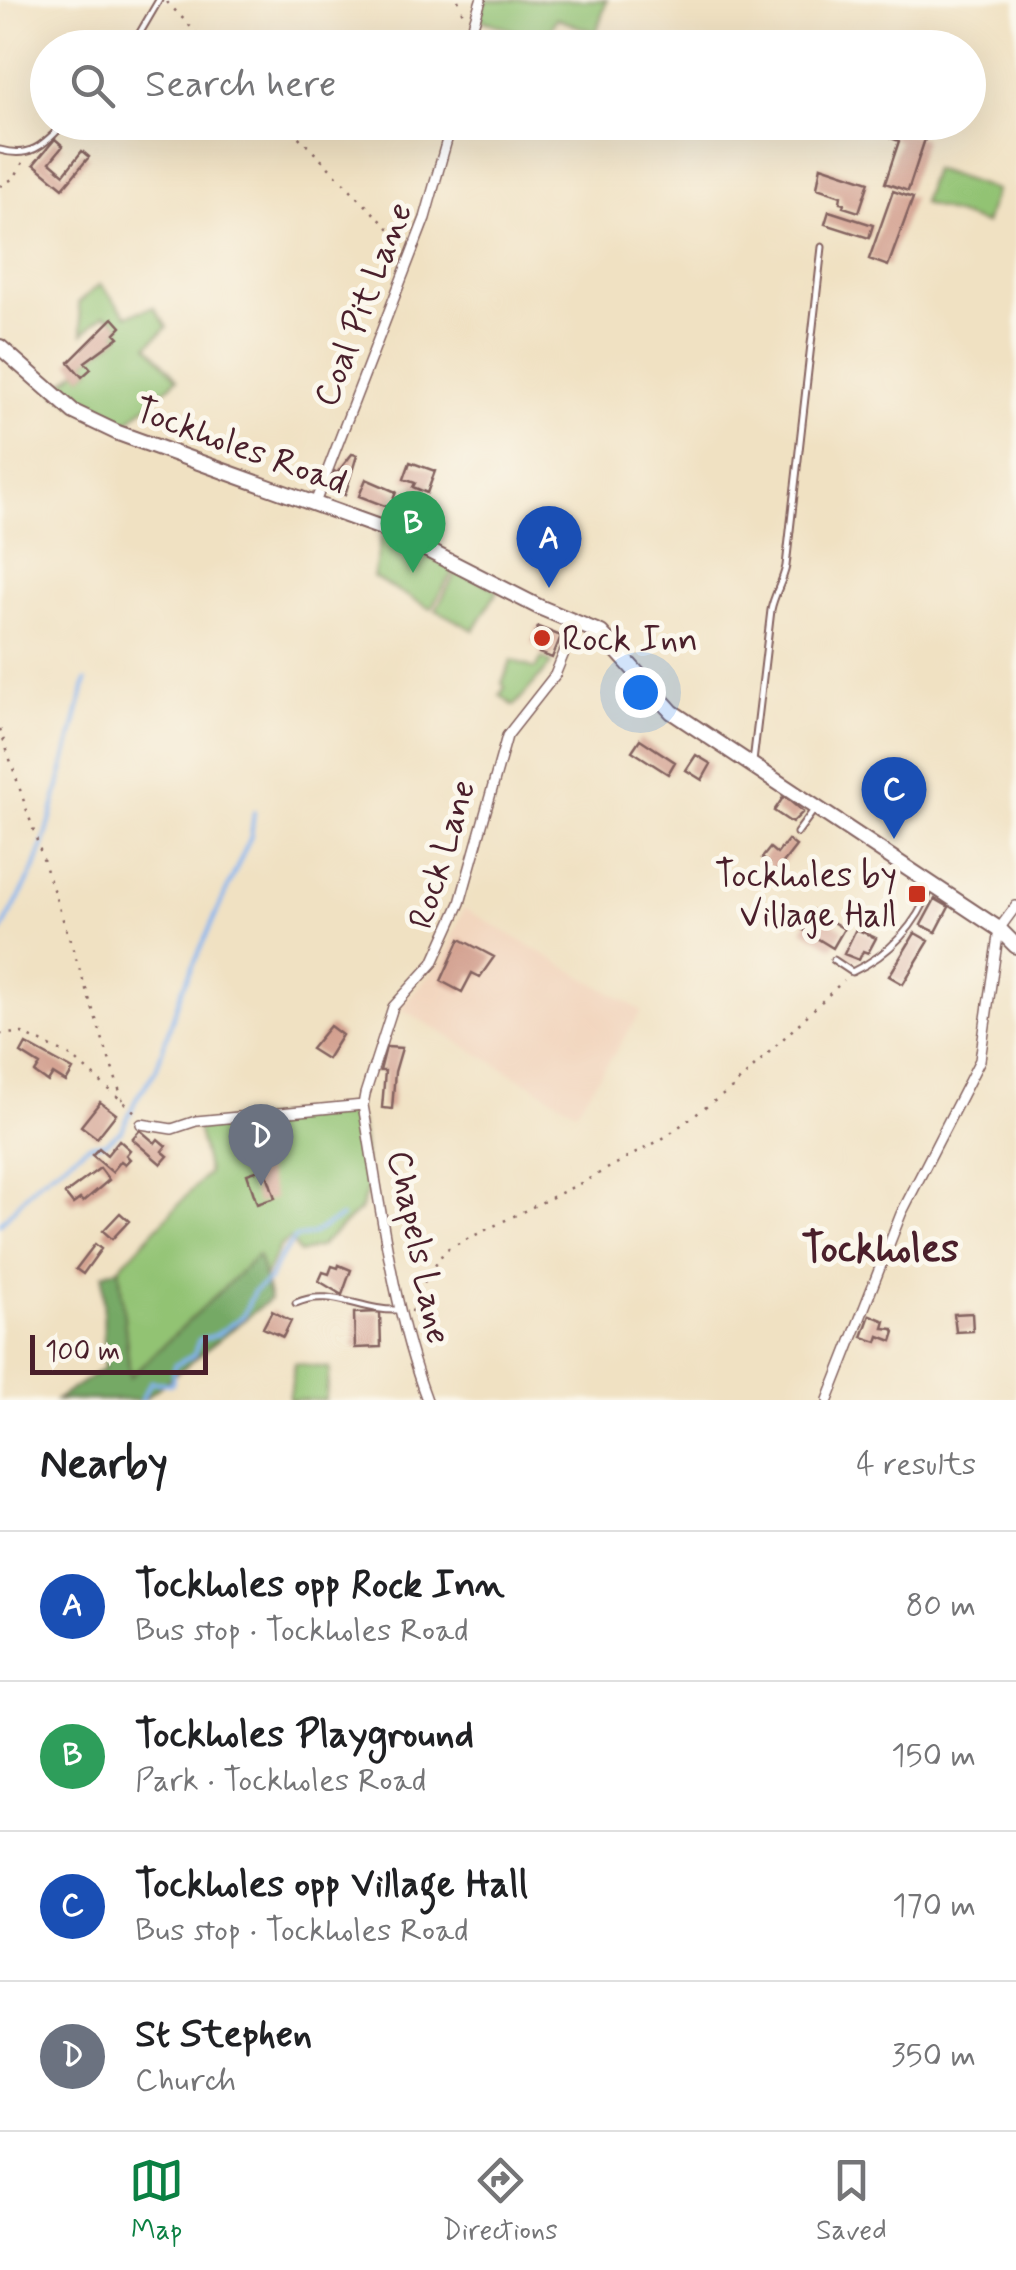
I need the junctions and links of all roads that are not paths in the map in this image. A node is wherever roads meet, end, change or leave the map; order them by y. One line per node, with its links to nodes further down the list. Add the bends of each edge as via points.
1 (162, 0): 3 (lane)
2 (481, 0): 4 (street)
3 (143, 30)
4 (470, 30)
5 (45, 140): 7 (lane, via 29,153)
6 (447, 140): 10 (street, Coal Pit Lane, via 425,218)
7 (0, 150)
8 (822, 247): 12 (lane, via 784,582 771,610)
9 (0, 347): 10 (street, Tockholes Road, via 74,412)
10 (315, 504): 11 (street, Tockholes Road, via 390,531)
11 (577, 621): 12 (street, Tockholes Road, via 601,633 672,712); 20 (street, Rock Lane, via 545,692 507,736 460,903 433,964 393,1007)
12 (753, 766): 13 (street, Tockholes Road)
13 (816, 807): 14 (lane); 15 (street, Tockholes Road)
14 (797, 833)
15 (932, 884): 17 (street, Tockholes Road); 19 (lane, via 904,936 874,962 852,972)
16 (1016, 906): 17 (street)
17 (999, 929): 18 (street, Tockholes Road); 25 (street, via 980,1060 896,1226)
18 (1016, 946)
19 (834, 960)
20 (364, 1104): 21 (street, via 196,1121 172,1130); 23 (street, Chapels Lane)
21 (142, 1124)
22 (296, 1303): 23 (lane, via 323,1296)
23 (402, 1310): 24 (street, Chapels Lane)
24 (426, 1400)
25 (828, 1400)

